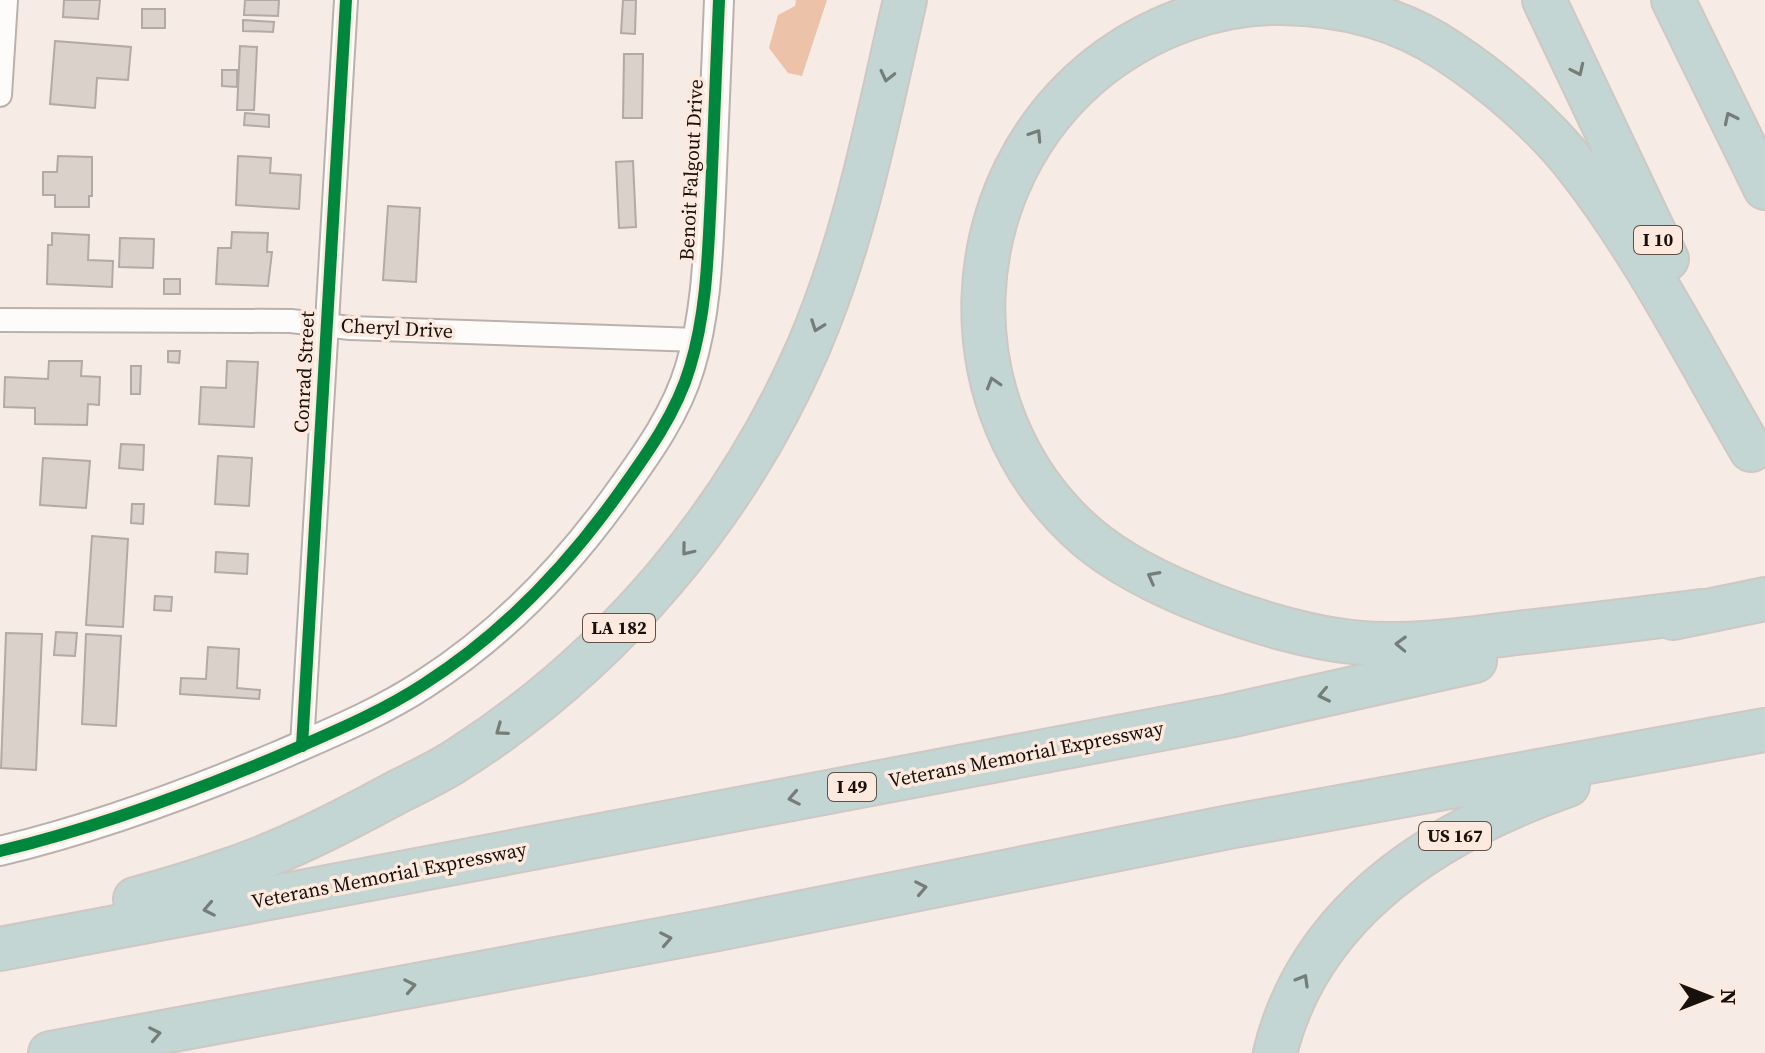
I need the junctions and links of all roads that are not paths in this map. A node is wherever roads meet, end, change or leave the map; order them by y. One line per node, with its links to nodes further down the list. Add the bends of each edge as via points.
1 (6, 0): 7 (street)
2 (346, 0): 10 (street, Conrad Street)
3 (719, 0): 11 (street, Benoit Falgout Drive, via 709,244)
4 (905, 0): 18 (highway, LA 182, one-way to 18, via 841,260 808,347 770,425 717,512 648,598 500,732 342,822 223,872)
5 (1544, 0): 12 (highway, I 10, one-way to 12, via 1655,232)
6 (1673, 0): 8 (highway, one-way to 6)
7 (0, 95)
8 (1765, 188)
9 (0, 320): 10 (street, Cheryl Drive)
10 (327, 325): 11 (street, Cheryl Drive); 16 (street, Conrad Street)
11 (698, 340): 16 (street, Benoit Falgout Drive, via 660,432 601,518 534,593 425,684)
12 (1758, 466): 14 (highway, one-way to 12, via 1422,644 1355,642 1223,609 1115,557 1087,536 1039,483 1004,418 988,364 982,289 1000,204 1018,162 1064,98 1112,57 1152,33 1210,11 1264,3 1306,3 1393,23 1446,50 1522,109 1575,164 1618,223)
13 (1765, 599): 14 (highway, Veterans Memorial Expressway / I 49)
14 (1701, 611): 19 (highway, Veterans Memorial Expressway / I 49, one-way to 19, via 1229,716)
15 (1746, 734): 20 (highway, one-way to 15, via 1229,827); 21 (highway, US 167, one-way to 15, via 1296,992 1312,964 1394,873 1529,799)
16 (302, 746): 17 (street, Benoit Falgout Drive, via 199,790)
17 (0, 851)
18 (0, 941)
19 (0, 949)
20 (50, 1053)
21 (1275, 1053)

